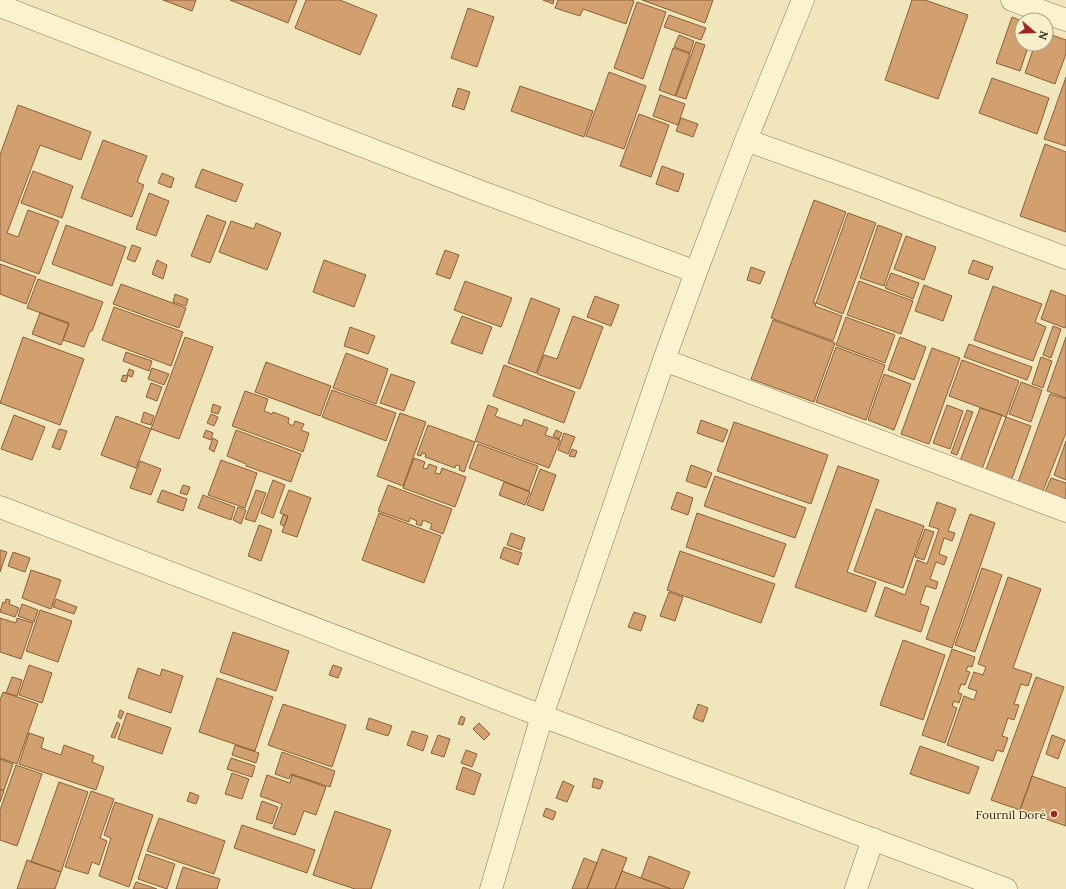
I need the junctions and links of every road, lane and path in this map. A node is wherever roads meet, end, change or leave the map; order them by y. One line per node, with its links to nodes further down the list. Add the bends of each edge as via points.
1 (803, 0): 5 (street)
2 (1012, 0): 4 (street)
3 (0, 6): 7 (street)
4 (1066, 20)
5 (746, 140): 6 (street); 7 (street)
6 (1066, 258)
7 (696, 272): 8 (street)
8 (664, 360): 10 (street); 11 (street)
9 (0, 507): 11 (street)
10 (1066, 511)
11 (542, 716): 12 (street); 13 (street)
12 (873, 839): 14 (street); 15 (street)
13 (491, 889)
14 (856, 889)
15 (1006, 889)

